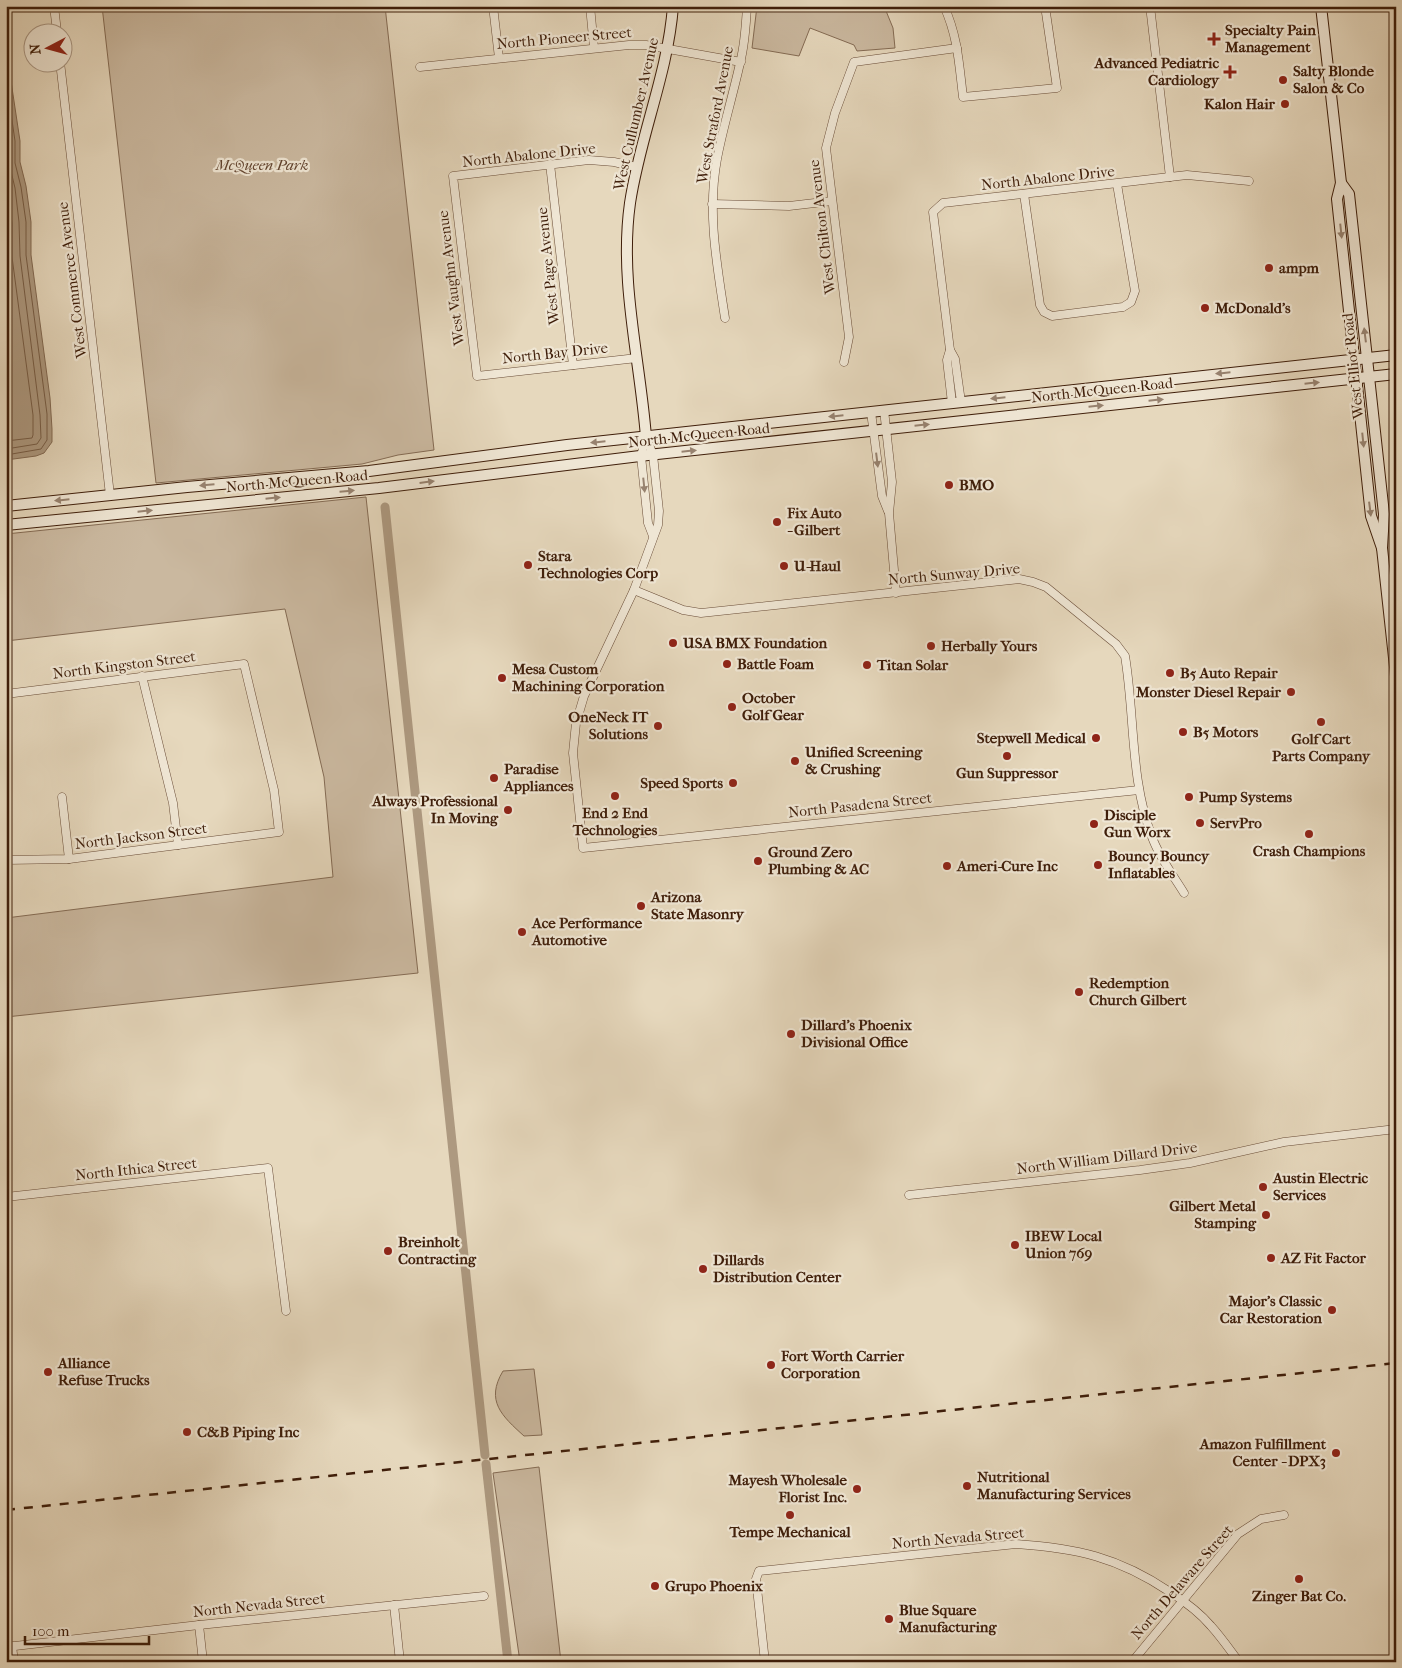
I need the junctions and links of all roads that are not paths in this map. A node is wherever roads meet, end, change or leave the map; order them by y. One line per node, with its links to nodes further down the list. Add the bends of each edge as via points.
1 (54, 6): 10 (street)
2 (493, 6): 14 (street)
3 (590, 6): 11 (street)
4 (673, 6): 13 (main road, West Cullumber Avenue)
5 (747, 6): 15 (street, West Straford Avenue)
6 (944, 6): 12 (street, via 953,25)
7 (1045, 6): 12 (street, via 1057,88 962,97)
8 (1150, 6): 21 (street)
9 (1321, 6): 23 (main road, West Elliot Road)
10 (56, 22)
11 (594, 48): 13 (street, North Pioneer Street, via 646,45); 14 (street, North Pioneer Street)
12 (957, 48): 26 (street, West Chilton Avenue, via 854,62 826,148)
13 (668, 49): 15 (street, North Pioneer Street); 19 (main road, West Cullumber Avenue)
14 (500, 58): 16 (street, North Pioneer Street)
15 (741, 62): 27 (street, West Straford Avenue, via 718,152)
16 (420, 67)
17 (61, 72): 55 (street, West Commerce Avenue)
18 (550, 164): 19 (street, North Abalone Drive, via 589,160); 20 (street, North Abalone Drive); 35 (street, West Page Avenue)
19 (636, 167): 31 (main road, West Cullumber Avenue, via 626,253)
20 (453, 176): 39 (street, West Vaughn Avenue)
21 (1170, 178): 22 (street, North Abalone Drive, via 1187,176); 24 (street, North Abalone Drive)
22 (1249, 181)
23 (1341, 183): 32 (main road, West Elliot Road, one-way to 23, via 1349,194); 33 (main road, West Elliot Road, one-way to 33, via 1337,199)
24 (1117, 184): 25 (street, North Abalone Drive); 25 (street, via 1135,291 1131,302 1123,307 1052,316 1040,305)
25 (1024, 194): 29 (street, North Abalone Drive, via 943,203 933,212)
26 (832, 201): 27 (street, via 789,206); 34 (street, West Chilton Avenue, via 849,337)
27 (712, 204): 28 (street, West Straford Avenue, via 714,248)
28 (725, 318)
29 (950, 350): 36 (street); 37 (street)
30 (1396, 355): 32 (main road, North McQueen Road)
31 (637, 358): 35 (street, North Bay Drive); 49 (main road, West Cullumber Avenue)
32 (1368, 358): 33 (main road, North McQueen Road); 40 (main road, West Elliot Road)
33 (1354, 359): 41 (main road, West Elliot Road); 42 (main road, North McQueen Road, one-way to 42)
34 (844, 362)
35 (572, 365): 39 (street, North Bay Drive)
36 (956, 366): 37 (street); 43 (street)
37 (947, 367): 43 (street)
38 (1396, 374): 40 (main road, North McQueen Road)
39 (477, 376)
40 (1370, 376): 41 (main road, North McQueen Road); 61 (main road, West Elliot Road, via 1384,514)
41 (1357, 378): 44 (main road, North McQueen Road, one-way to 41); 61 (main road, West Elliot Road, one-way to 61, via 1371,516)
42 (1116, 385): 43 (main road, North McQueen Road, one-way to 43); 44 (main road)
43 (956, 403): 45 (main road, North McQueen Road)
44 (1118, 404): 47 (main road, North McQueen Road, one-way to 44)
45 (884, 410): 46 (main road, North McQueen Road); 47 (street)
46 (871, 412): 48 (street); 49 (main road, North McQueen Road, one-way to 49)
47 (886, 429): 48 (main road, North McQueen Road); 58 (street, via 892,482)
48 (873, 431): 50 (main road, North McQueen Road, one-way to 48); 58 (street, one-way to 58, via 882,496)
49 (646, 437): 50 (street); 51 (street); 52 (main road, North McQueen Road, one-way to 52)
50 (653, 455): 51 (main road, North McQueen Road); 60 (street, via 659,512)
51 (641, 456): 54 (main road, North McQueen Road, one-way to 51); 60 (street, one-way to 60, via 648,522)
52 (377, 470): 53 (main road, North McQueen Road, one-way to 53); 54 (main road)
53 (187, 487): 55 (main road, North McQueen Road); 57 (main road)
54 (379, 488): 57 (main road, North McQueen Road, one-way to 54)
55 (110, 495): 56 (main road, North McQueen Road, one-way to 56)
56 (6, 506)
57 (190, 506): 59 (main road, North McQueen Road, one-way to 57)
58 (889, 513): 63 (street)
59 (6, 525)
60 (653, 536): 62 (street)
61 (1382, 548): 65 (main road, West Elliot Road)
62 (634, 590): 63 (street, North Sunway Drive, via 683,610 701,613); 67 (street, North Pasadena Street, via 584,696 576,723 573,753 583,848)
63 (896, 593): 67 (street, North Sunway Drive, via 1020,579 1046,587 1116,644 1125,656)
64 (142, 676): 66 (street, North Kingston Street); 69 (street, North Kingston Street, via 244,664 274,790); 70 (street, via 173,803)
65 (1396, 676)
66 (6, 694)
67 (1139, 790): 73 (street, North Sunway Drive, via 1152,838)
68 (62, 798): 71 (street)
69 (279, 832): 70 (street, North Jackson Street)
70 (178, 846): 71 (street, North Jackson Street)
71 (69, 858): 72 (street, North Jackson Street)
72 (6, 860)
73 (1184, 893)
74 (1396, 1129): 75 (street, North William Dillard Drive, via 1284,1142 1190,1163 1140,1170)
75 (909, 1194)
76 (6, 1197): 77 (street, North Ithica Street, via 268,1168)
77 (286, 1311)
78 (1284, 1515): 80 (street, North Delaware Street, via 1261,1519 1238,1534)
79 (484, 1596): 81 (street, North Nevada Street)
80 (1183, 1600): 87 (street, North Nevada Street, via 1120,1564 1085,1552 1050,1546 1016,1544 759,1571 756,1578); 88 (street, North Delaware Street); 89 (street, North Nevada Street, via 1210,1624)
81 (394, 1605): 82 (street, North Nevada Street); 86 (street)
82 (199, 1625): 83 (street, North Nevada Street); 85 (street)
83 (9, 1647): 84 (street)
84 (14, 1662)
85 (203, 1662)
86 (400, 1662)
87 (765, 1662)
88 (1132, 1662)
89 (1239, 1662)

